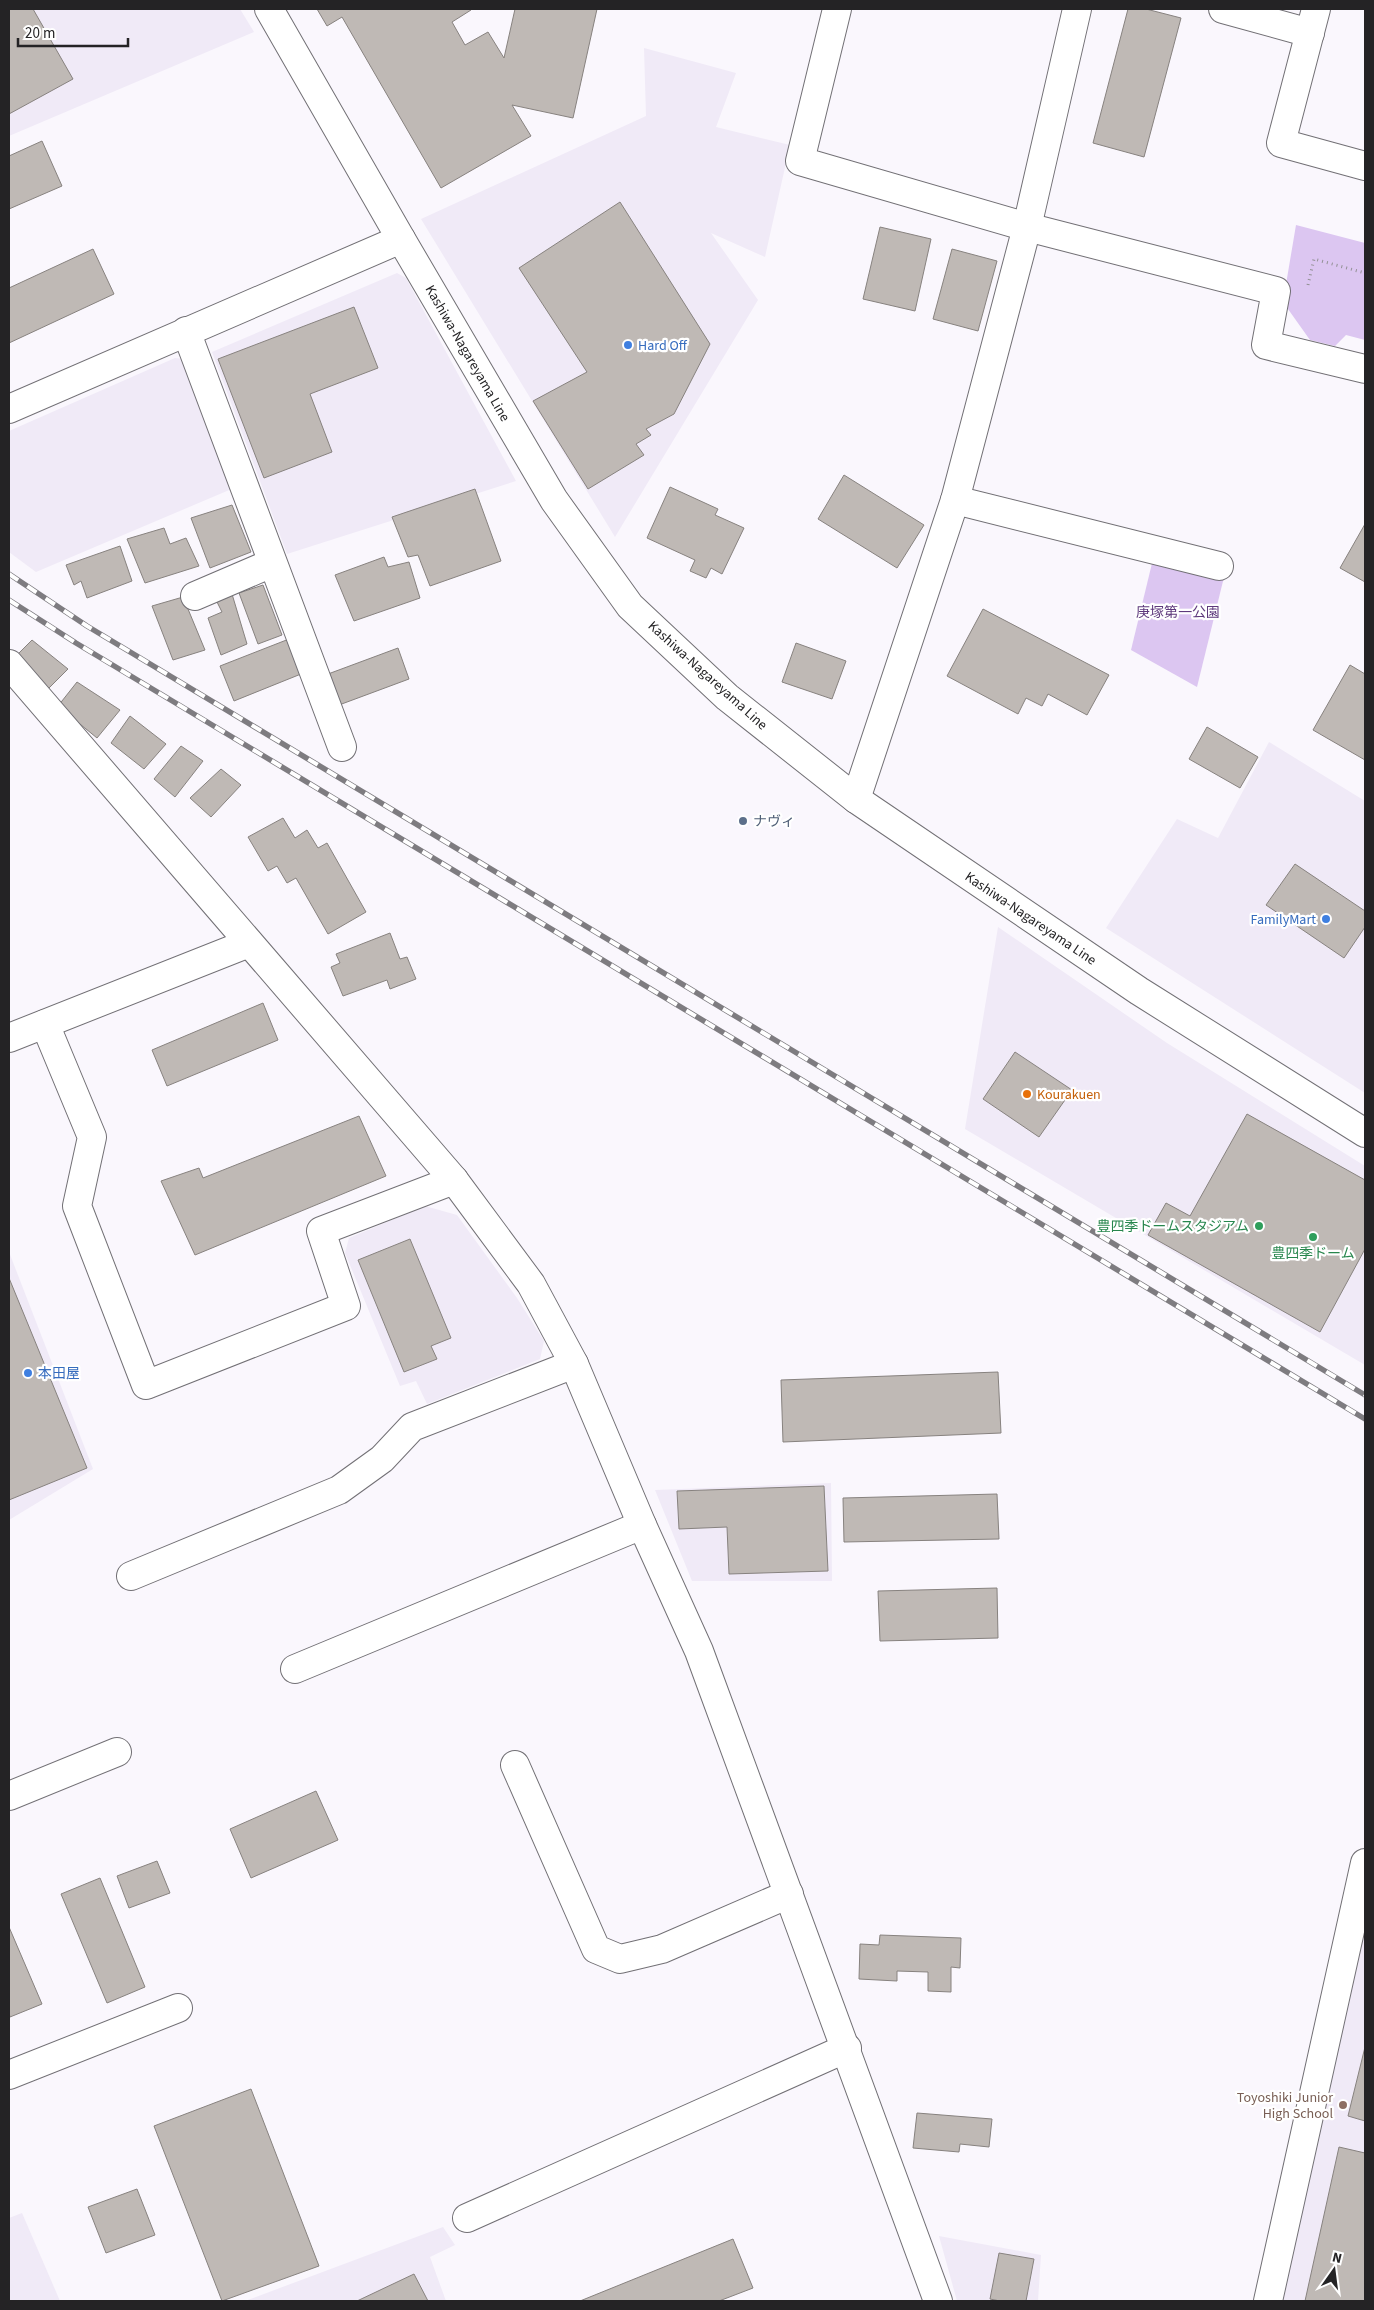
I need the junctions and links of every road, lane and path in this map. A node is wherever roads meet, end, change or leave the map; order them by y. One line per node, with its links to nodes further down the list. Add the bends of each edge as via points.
1 (269, 9): 8 (street, Kashiwa-Nagareyama Line)
2 (837, 9): 7 (street, via 800,161)
3 (1077, 9): 7 (street)
4 (1223, 9): 5 (street)
5 (1313, 21): 6 (street, via 1281,143)
6 (1365, 166)
7 (1027, 227): 12 (street, via 1276,291 1266,345); 14 (street)
8 (401, 239): 11 (street); 20 (street, Kashiwa-Nagareyama Line, via 554,500 630,606 727,697)
9 (1365, 273): 10 (path, via 1314,259)
10 (1308, 287)
11 (186, 331): 13 (street); 15 (street)
12 (1365, 369)
13 (9, 409)
14 (955, 500): 16 (street); 20 (street)
15 (272, 563): 17 (street); 19 (street)
16 (1219, 566)
17 (195, 596)
18 (9, 664): 21 (street)
19 (342, 747)
20 (856, 799): 24 (street, Kashiwa-Nagareyama Line, via 1139,991)
21 (248, 943): 22 (street); 25 (street)
22 (46, 1024): 23 (street); 25 (street, via 92,1136 77,1206 146,1385 346,1306 321,1231)
23 (9, 1038)
24 (1365, 1133)
25 (454, 1180): 26 (street, via 532,1284)
26 (574, 1364): 27 (street); 28 (street, via 412,1428 382,1459 339,1490)
27 (642, 1525): 29 (street); 34 (street, via 699,1651)
28 (131, 1576)
29 (295, 1669)
30 (117, 1752): 32 (street)
31 (515, 1765): 34 (street, via 596,1949 620,1959 662,1949)
32 (9, 1796)
33 (1365, 1863): 40 (street)
34 (789, 1894): 36 (street)
35 (178, 2008): 37 (street)
36 (847, 2048): 38 (street); 39 (street)
37 (9, 2075)
38 (467, 2218)
39 (938, 2301)
40 (1268, 2301)

